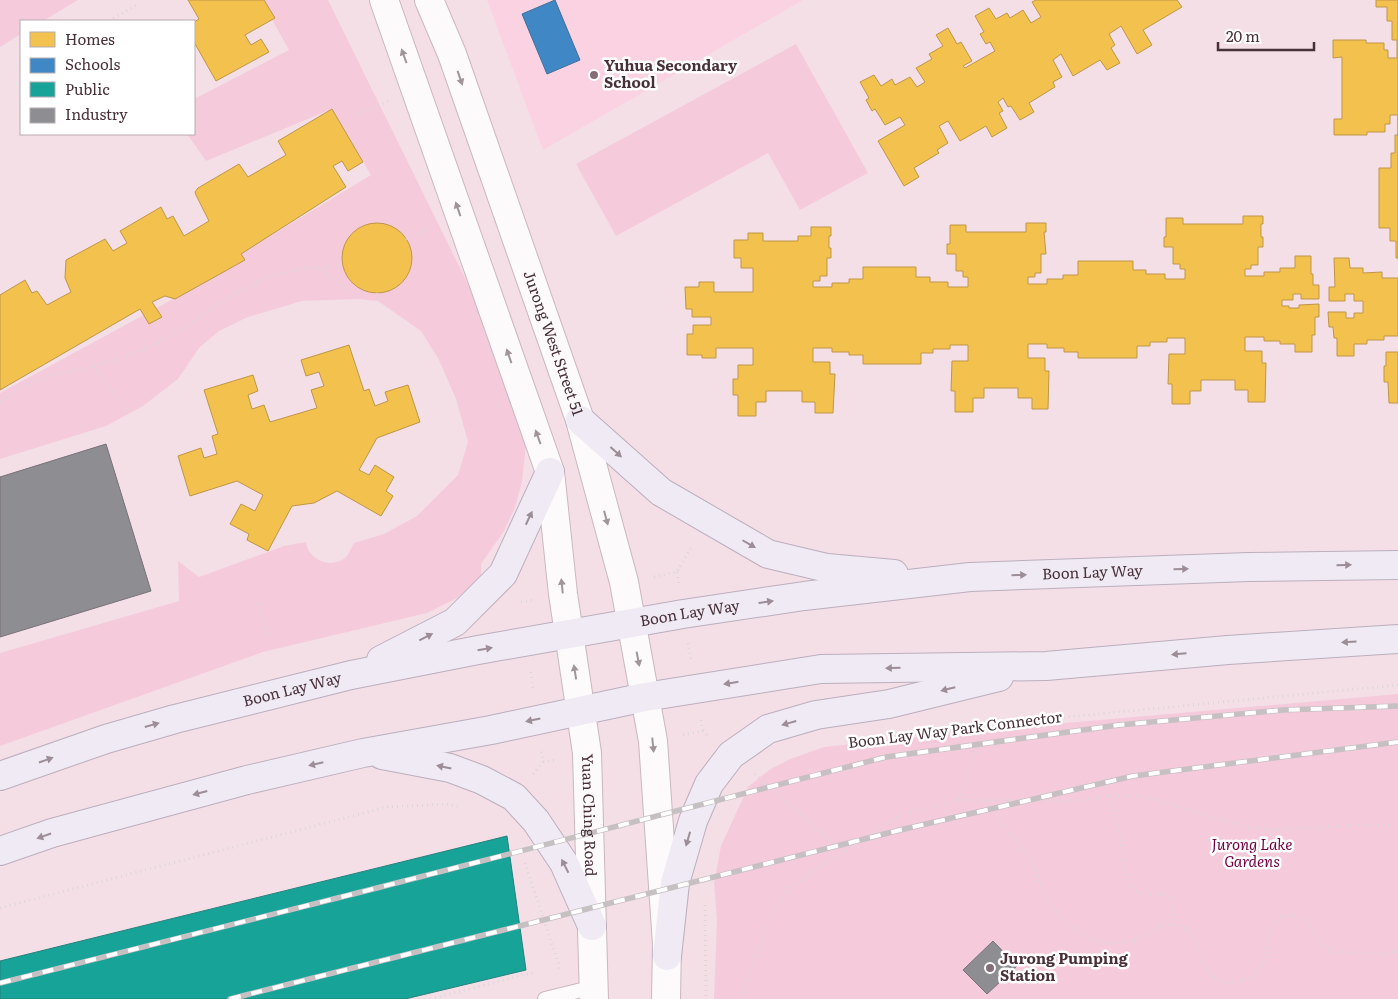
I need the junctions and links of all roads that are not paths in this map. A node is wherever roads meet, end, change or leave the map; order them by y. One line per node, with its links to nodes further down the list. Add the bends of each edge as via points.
1 (384, 0): 4 (street, one-way to 1)
2 (429, 0): 3 (street, Jurong West Street 51, one-way to 3, via 452,54)
3 (580, 420): 6 (main road, one-way to 6, via 661,492 768,554 827,568); 7 (street, Jurong West Street 51, one-way to 7, via 624,582)
4 (550, 472): 8 (street, one-way to 4); 11 (main road, one-way to 4, via 455,622 503,574)
5 (1398, 565): 6 (main road, Boon Lay Way, one-way to 5, via 1249,566)
6 (970, 577): 7 (main road, Boon Lay Way, one-way to 6, via 804,596)
7 (631, 622): 8 (main road, Boon Lay Way); 12 (street, Jurong West Street 51, one-way to 12)
8 (569, 634): 11 (main road, Boon Lay Way, one-way to 8); 13 (street, Yuan Ching Road, one-way to 8)
9 (1398, 639): 10 (main road, one-way to 10)
10 (1046, 666): 12 (main road, one-way to 12, via 821,669); 18 (main road, one-way to 18, via 889,704 816,715 768,729 731,754 709,784 693,821 675,883)
11 (351, 675): 15 (main road, Boon Lay Way, one-way to 11, via 175,719)
12 (645, 697): 13 (main road); 18 (street, one-way to 18, via 654,741)
13 (581, 711): 14 (main road, one-way to 14); 17 (street, Yuan Ching Road, via 587,754)
14 (363, 753): 16 (main road, one-way to 16, via 238,782 52,833); 17 (main road, one-way to 14, via 564,862 536,821 514,797 450,768)
15 (0, 776)
16 (0, 851)
17 (592, 926): 19 (street, Yuan Ching Road)
18 (667, 956): 21 (street)
19 (594, 993): 20 (lane)
20 (545, 999)
21 (666, 999)

